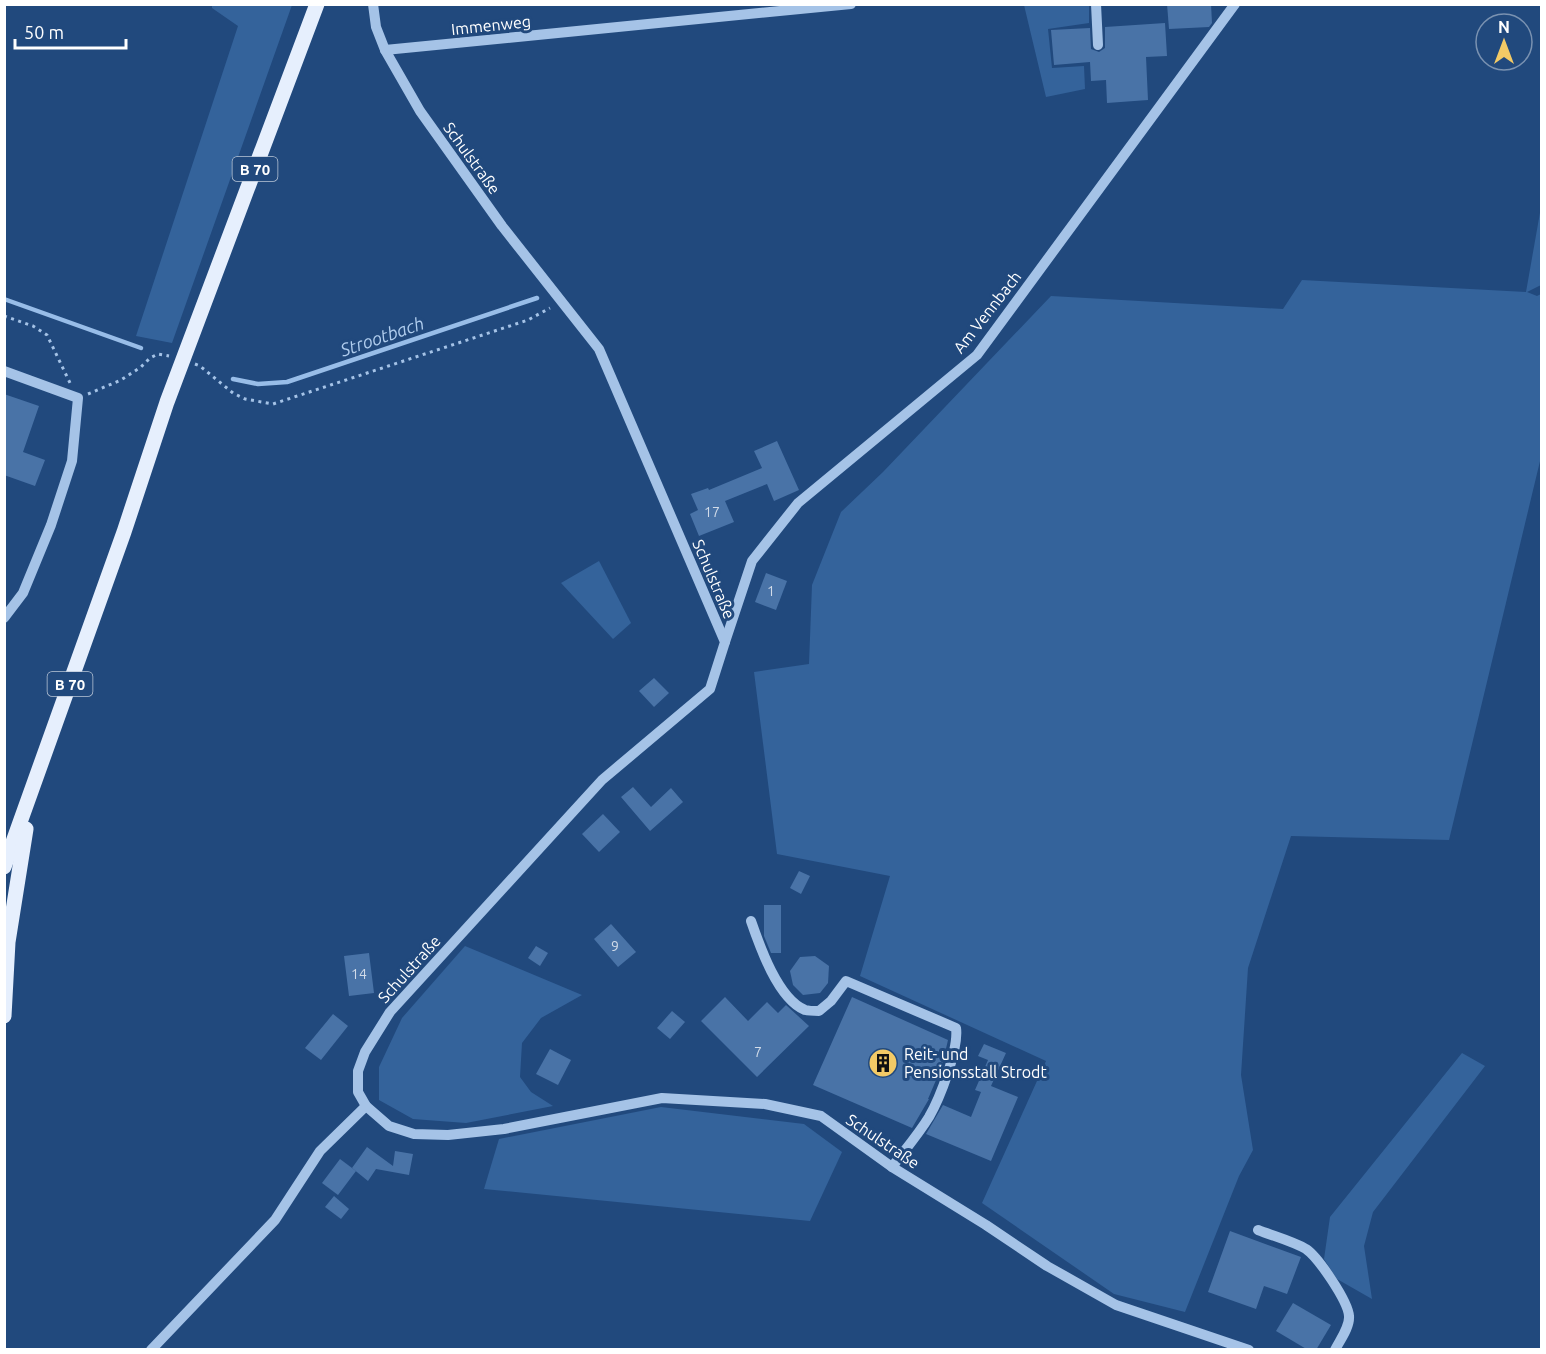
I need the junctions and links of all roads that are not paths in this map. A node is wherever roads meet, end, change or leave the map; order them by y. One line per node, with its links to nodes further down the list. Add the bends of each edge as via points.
1 (317, 4): 11 (main road, B 70, via 167,402)
2 (373, 4): 7 (street, Schulstraße)
3 (851, 4): 7 (street, Immenweg)
4 (1096, 4): 6 (street)
5 (1235, 4): 10 (street, Am Vennbach, via 977,355 798,503 752,561)
6 (1098, 45)
7 (385, 51): 10 (street, Schulstraße, via 420,111 502,226 599,348)
8 (4, 371): 9 (street, via 78,398 72,461 51,525 23,593)
9 (4, 618)
10 (725, 642): 15 (street, Schulstraße, via 710,688 602,780 390,1011 358,1071 358,1092)
11 (36, 779): 12 (main road, B 70); 14 (main road, via 8,942)
12 (4, 867)
13 (750, 921): 16 (street, via 778,983 806,1010 819,1011 846,981 956,1028 955,1054 930,1116)
14 (4, 1016)
15 (366, 1106): 16 (street, Schulstraße, via 389,1126 414,1134 448,1135 504,1129 662,1098 765,1104 821,1116); 18 (street, via 320,1150 274,1220)
16 (892, 1167): 19 (street, Schulstraße, via 1116,1305)
17 (1258, 1230): 20 (street, via 1308,1250 1337,1289 1350,1317)
18 (151, 1350)
19 (1249, 1350)
20 (1335, 1350)

